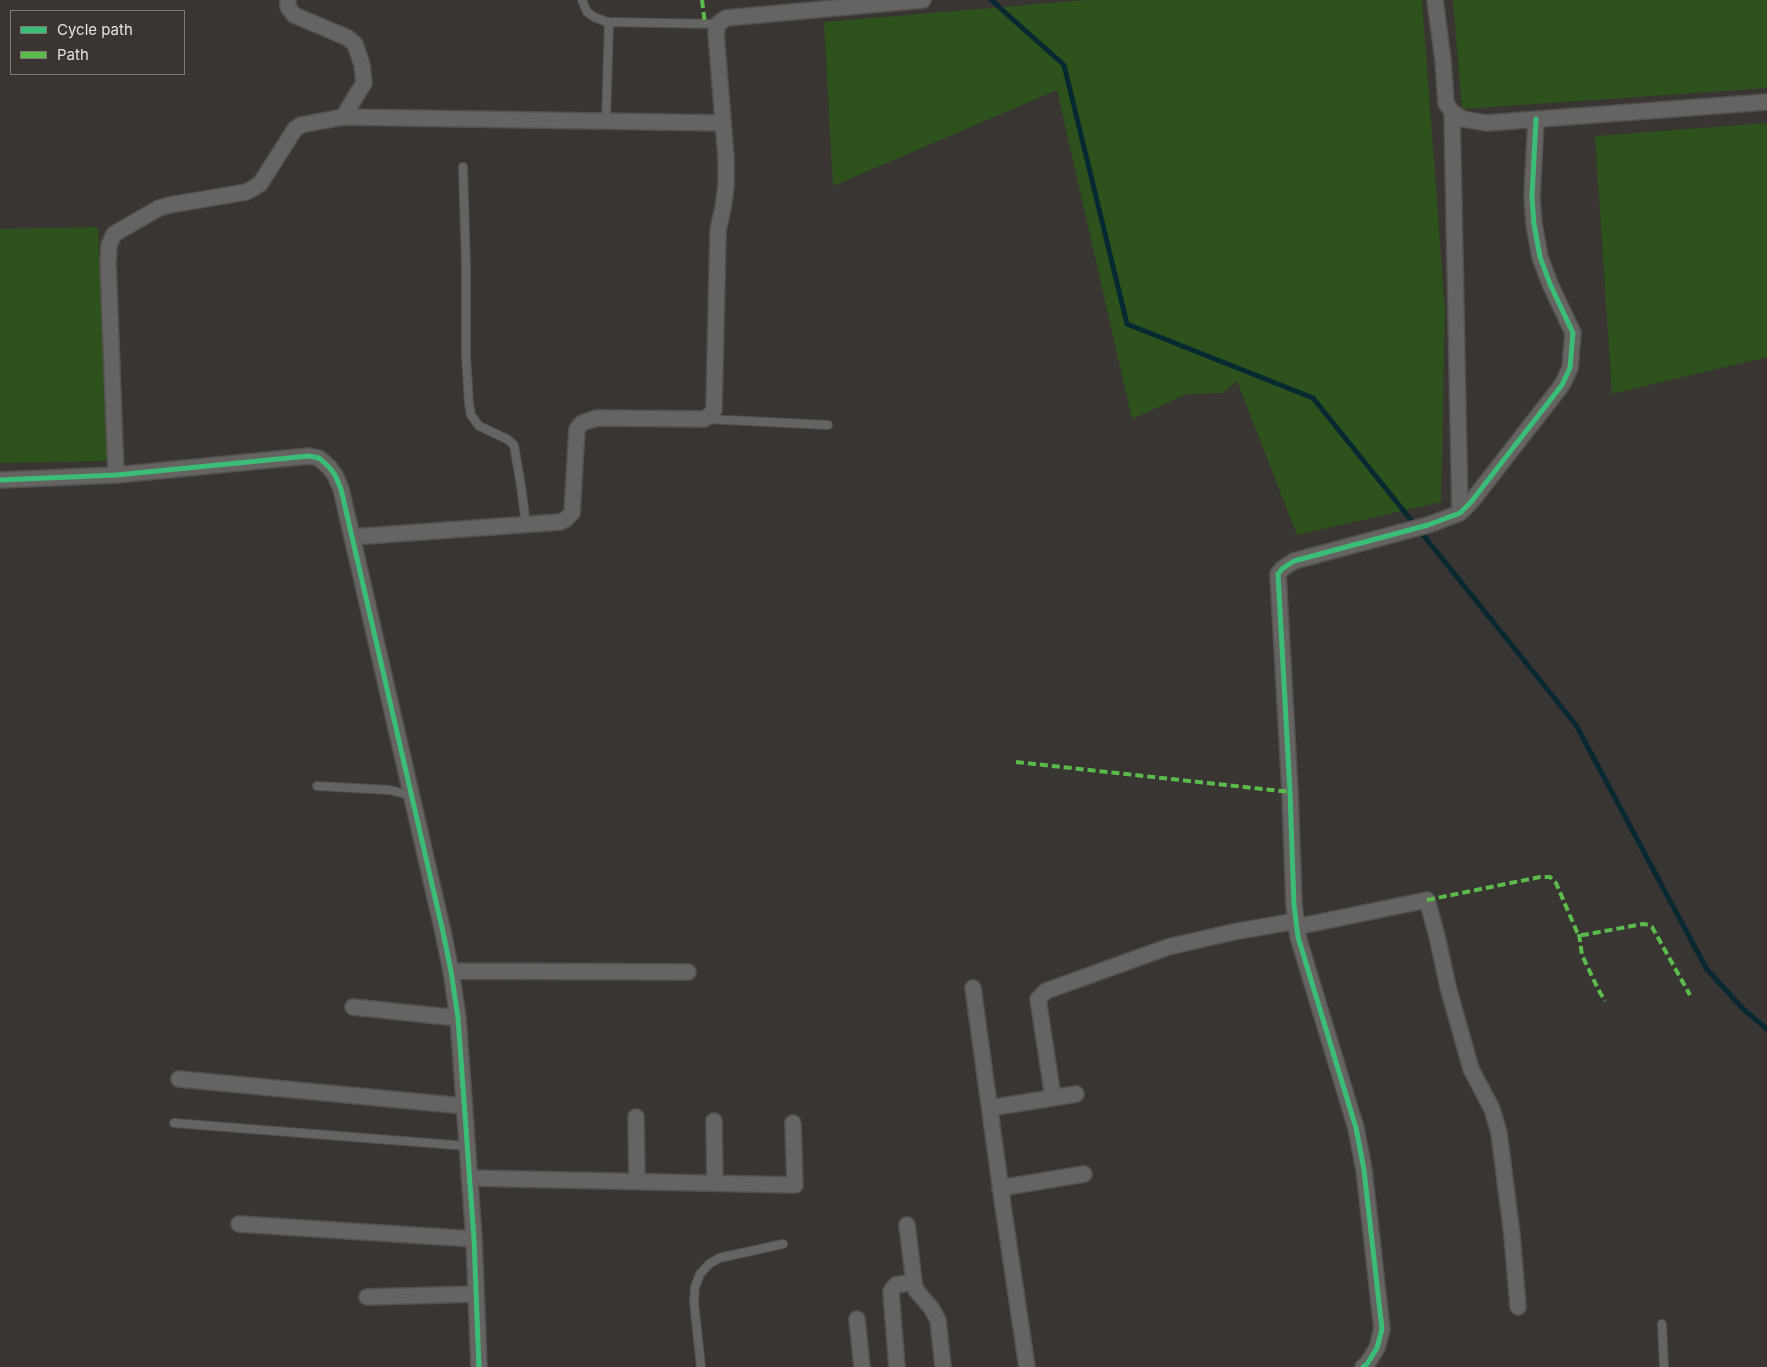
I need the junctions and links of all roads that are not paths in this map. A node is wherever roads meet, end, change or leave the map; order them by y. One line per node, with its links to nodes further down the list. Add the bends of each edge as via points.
1 (288, 0): 9 (street, via 288,7 294,15 355,44 364,83)
2 (582, 0): 5 (lane, via 587,12)
3 (924, 0): 6 (street, via 726,18)
4 (1435, 0): 8 (street, via 1446,103)
5 (609, 22): 6 (lane); 11 (lane)
6 (718, 24): 12 (street)
7 (1767, 102): 10 (street)
8 (1452, 112): 10 (street, via 1464,119 1486,123); 18 (street)
9 (343, 117): 11 (street); 16 (street, via 305,123 295,129 260,184 252,190 170,204 114,234 109,245 108,262)
10 (1536, 119): 18 (street, via 1534,224 1550,284 1574,333 1570,368 1562,385)
11 (606, 121): 12 (street)
12 (723, 123): 14 (street, via 726,186 718,230 714,410)
13 (463, 167): 19 (lane, via 469,404 471,415 479,426 514,445)
14 (704, 419): 15 (lane); 19 (street, via 597,418 582,423 577,429 572,513 560,522)
15 (828, 425)
16 (116, 475): 17 (street); 20 (street, via 309,456 319,458 329,466 341,489)
17 (0, 480)
18 (1460, 513): 23 (street, via 1294,562 1278,574)
19 (526, 525): 20 (street)
20 (352, 537): 22 (street)
21 (318, 786): 22 (lane, via 390,790)
22 (412, 796): 24 (street)
23 (1296, 924): 31 (street, via 1233,932 1168,947 1046,990 1038,999); 51 (street, via 1427,900 1469,1062 1492,1109 1499,1133); 60 (street, via 1356,1128 1364,1170 1382,1329 1377,1348)
24 (451, 971): 25 (street); 28 (street)
25 (688, 972)
26 (973, 988): 33 (street)
27 (352, 1007): 28 (street)
28 (458, 1018): 32 (street)
29 (179, 1079): 32 (street)
30 (1076, 1094): 31 (street)
31 (1053, 1098): 33 (street)
32 (464, 1106): 38 (street)
33 (990, 1108): 43 (street)
34 (636, 1117): 41 (street)
35 (714, 1121): 42 (street)
36 (174, 1123): 38 (lane)
37 (793, 1123): 42 (street, via 795,1185)
38 (467, 1146): 40 (street)
39 (1084, 1174): 43 (street)
40 (469, 1178): 41 (street); 46 (street)
41 (637, 1182): 42 (street)
42 (715, 1183)
43 (1000, 1188): 59 (street)
44 (239, 1224): 46 (street)
45 (907, 1224): 48 (street)
46 (474, 1239): 49 (street)
47 (782, 1244): 55 (lane, via 719,1258 700,1274 694,1302)
48 (914, 1282): 57 (street, via 896,1285 891,1292); 58 (street, via 916,1290 938,1320)
49 (476, 1294): 50 (street); 54 (street)
50 (367, 1297)
51 (1518, 1307)
52 (857, 1319): 56 (street)
53 (1662, 1324): 61 (lane)
54 (479, 1367)
55 (701, 1367)
56 (862, 1367)
57 (897, 1367)
58 (943, 1367)
59 (1027, 1367)
60 (1363, 1367)
61 (1664, 1367)

